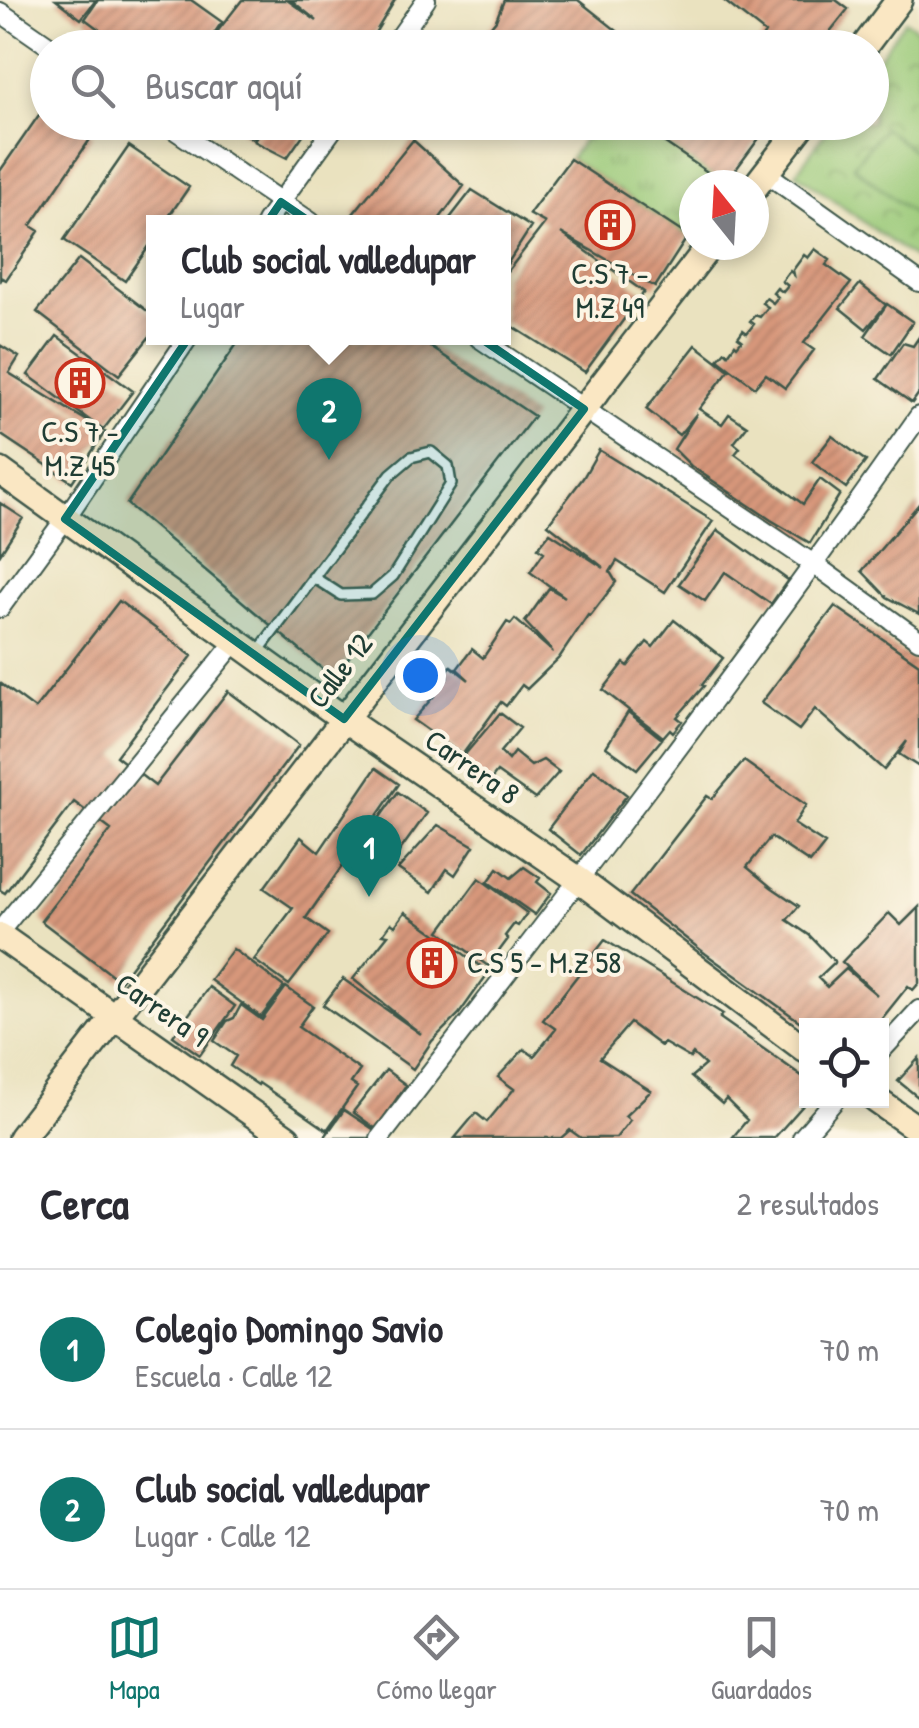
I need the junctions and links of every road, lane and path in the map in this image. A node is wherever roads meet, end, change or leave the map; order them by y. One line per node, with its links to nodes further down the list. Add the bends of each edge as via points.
1 (426, 0): 6 (street)
2 (900, 0): 7 (street)
3 (909, 0): 4 (street)
4 (919, 7)
5 (0, 12): 8 (street)
6 (405, 30)
7 (877, 30)
8 (30, 33)
9 (190, 140): 14 (street)
10 (325, 140): 14 (street)
11 (791, 140): 12 (street)
12 (768, 170)
13 (769, 187): 18 (street)
14 (281, 202): 15 (street); 16 (street)
15 (271, 215)
16 (300, 215)
17 (698, 260): 21 (street, Calle 12)
18 (919, 282)
19 (183, 345): 24 (street)
20 (489, 345): 21 (street)
21 (584, 409): 25 (street); 30 (street, Calle 12)
22 (919, 416): 25 (street)
23 (0, 471): 24 (street, Carrera 8)
24 (65, 519): 27 (street); 29 (street, Carrera 8)
25 (815, 565): 28 (street); 31 (street)
26 (313, 577): 26 (lane, via 411,457 430,452 448,466 451,484 393,576 372,594 341,595); 29 (lane)
27 (0, 608)
28 (919, 640)
29 (246, 648): 30 (street, Carrera 8); 32 (street)
30 (344, 718): 31 (street, Carrera 8); 34 (street, Calle 12)
31 (579, 880): 36 (street, Carrera 8); 42 (street)
32 (0, 933): 34 (street, Carrera 9)
33 (919, 1010): 35 (street)
34 (116, 1018): 40 (street, Calle 12); 41 (street, Carrera 9)
35 (889, 1042)
36 (799, 1045)
37 (828, 1108): 43 (street)
38 (887, 1108): 39 (street)
39 (919, 1130)
40 (21, 1138)
41 (287, 1138)
42 (380, 1138)
43 (802, 1138)

